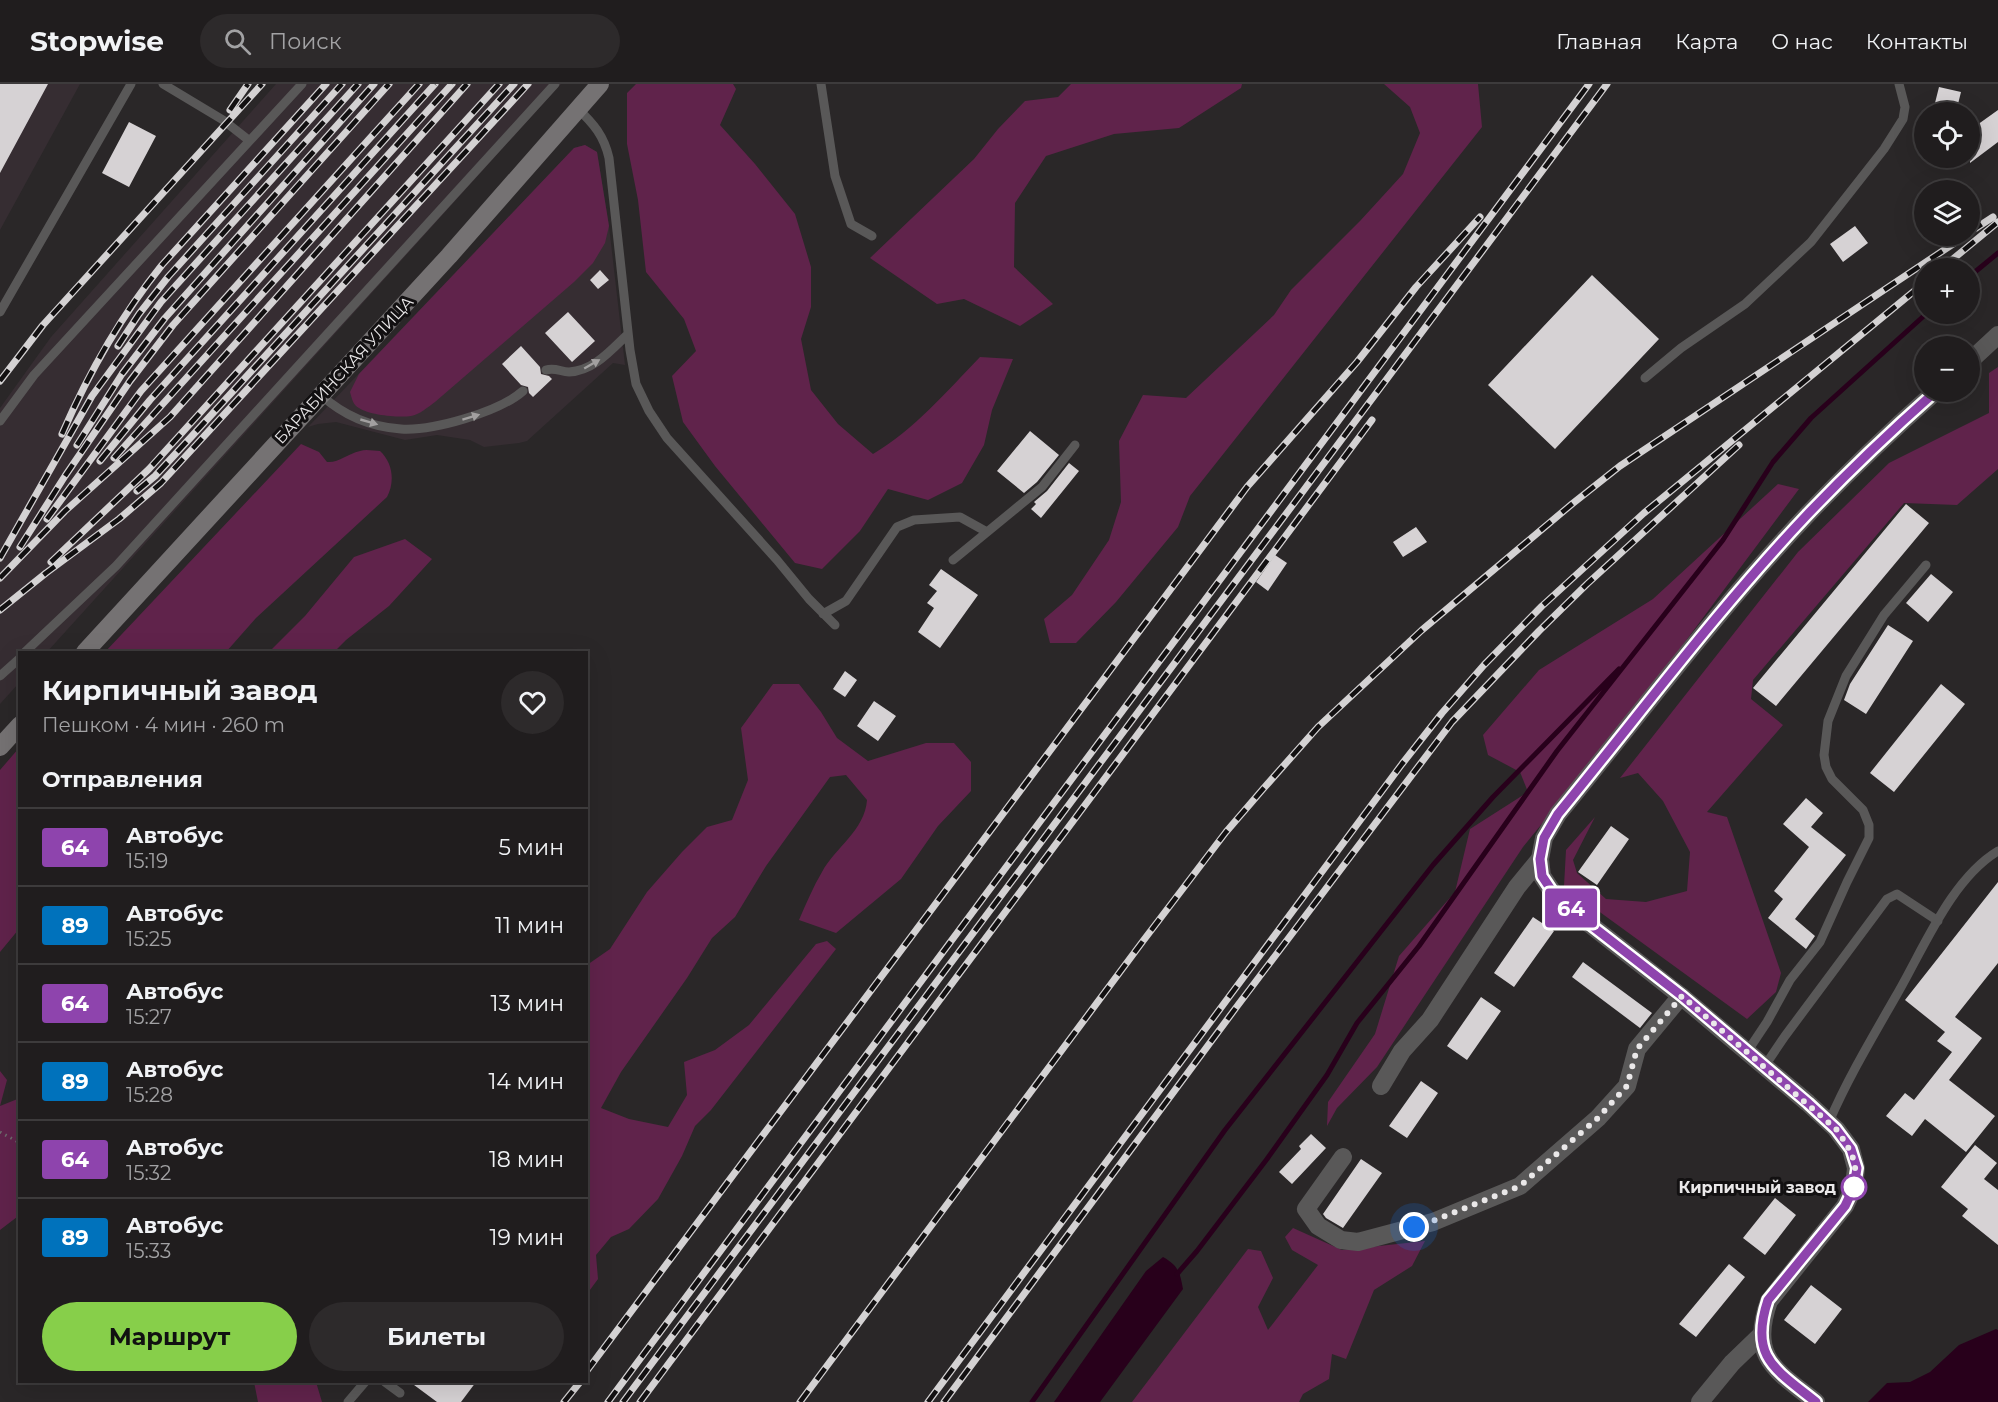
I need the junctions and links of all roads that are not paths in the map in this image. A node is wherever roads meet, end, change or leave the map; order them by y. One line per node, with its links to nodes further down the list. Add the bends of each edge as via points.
1 (131, 84): 11 (lane)
2 (162, 84): 9 (lane)
3 (302, 84): 20 (lane, via 34,375)
4 (555, 84): 27 (lane, via 116,566)
5 (600, 84): 8 (main road, БАРАБИНСКАЯ УЛИЦА)
6 (821, 84): 10 (lane, via 835,176 851,224)
7 (1899, 84): 16 (lane, via 1905,107 1903,119 1811,242 1745,304)
8 (577, 108): 12 (lane, via 597,127 609,158); 18 (main road, БАРАБИНСКАЯ УЛИЦА)
9 (246, 138)
10 (872, 236)
11 (0, 312)
12 (628, 334): 15 (lane, one-way to 12, via 570,372 587,368); 25 (lane, via 636,384 666,438)
13 (1998, 335): 14 (street)
14 (1980, 352)
15 (546, 370)
16 (1645, 378)
17 (523, 391): 18 (lane, one-way to 17, via 349,416 402,429 466,419 490,411)
18 (321, 395): 28 (main road, БАРАБИНСКАЯ УЛИЦА)
19 (1924, 402): 34 (street, via 1807,515 1730,603 1558,814 1544,838)
20 (0, 421)
21 (1075, 445): 22 (lane, via 1042,487)
22 (987, 532): 23 (lane); 25 (lane, via 960,517 914,520 897,527 846,601)
23 (953, 560)
24 (1926, 565): 37 (lane, via 1884,615 1851,667 1828,721 1826,767 1832,779 1863,810 1869,838 1820,942 1790,980)
25 (824, 614): 26 (lane)
26 (835, 625)
27 (26, 651)
28 (86, 651)
29 (18, 660): 30 (lane)
30 (0, 676)
31 (18, 727): 32 (main road)
32 (0, 747)
33 (1998, 851): 35 (lane, via 1961,883)
34 (1540, 859): 36 (street, via 1542,876 1552,891); 39 (street)
35 (1938, 921): 38 (lane, via 1898,894 1887,899); 40 (lane, via 1861,1056)
36 (1682, 996): 37 (street); 41 (street, via 1637,1049 1627,1086 1598,1118 1520,1186 1433,1221 1358,1242 1341,1240 1318,1226 1306,1209)
37 (1747, 1052): 38 (street)
38 (1764, 1066): 40 (street)
39 (1381, 1086)
40 (1829, 1122): 42 (street, via 1851,1149 1857,1168 1854,1187 1845,1206 1768,1300)
41 (1343, 1157)
42 (1760, 1336): 47 (street); 48 (street, via 1767,1357 1780,1373)
43 (364, 1383): 46 (lane)
44 (386, 1383): 45 (lane)
45 (400, 1393)
46 (348, 1402)
47 (1701, 1402)
48 (1816, 1402)

